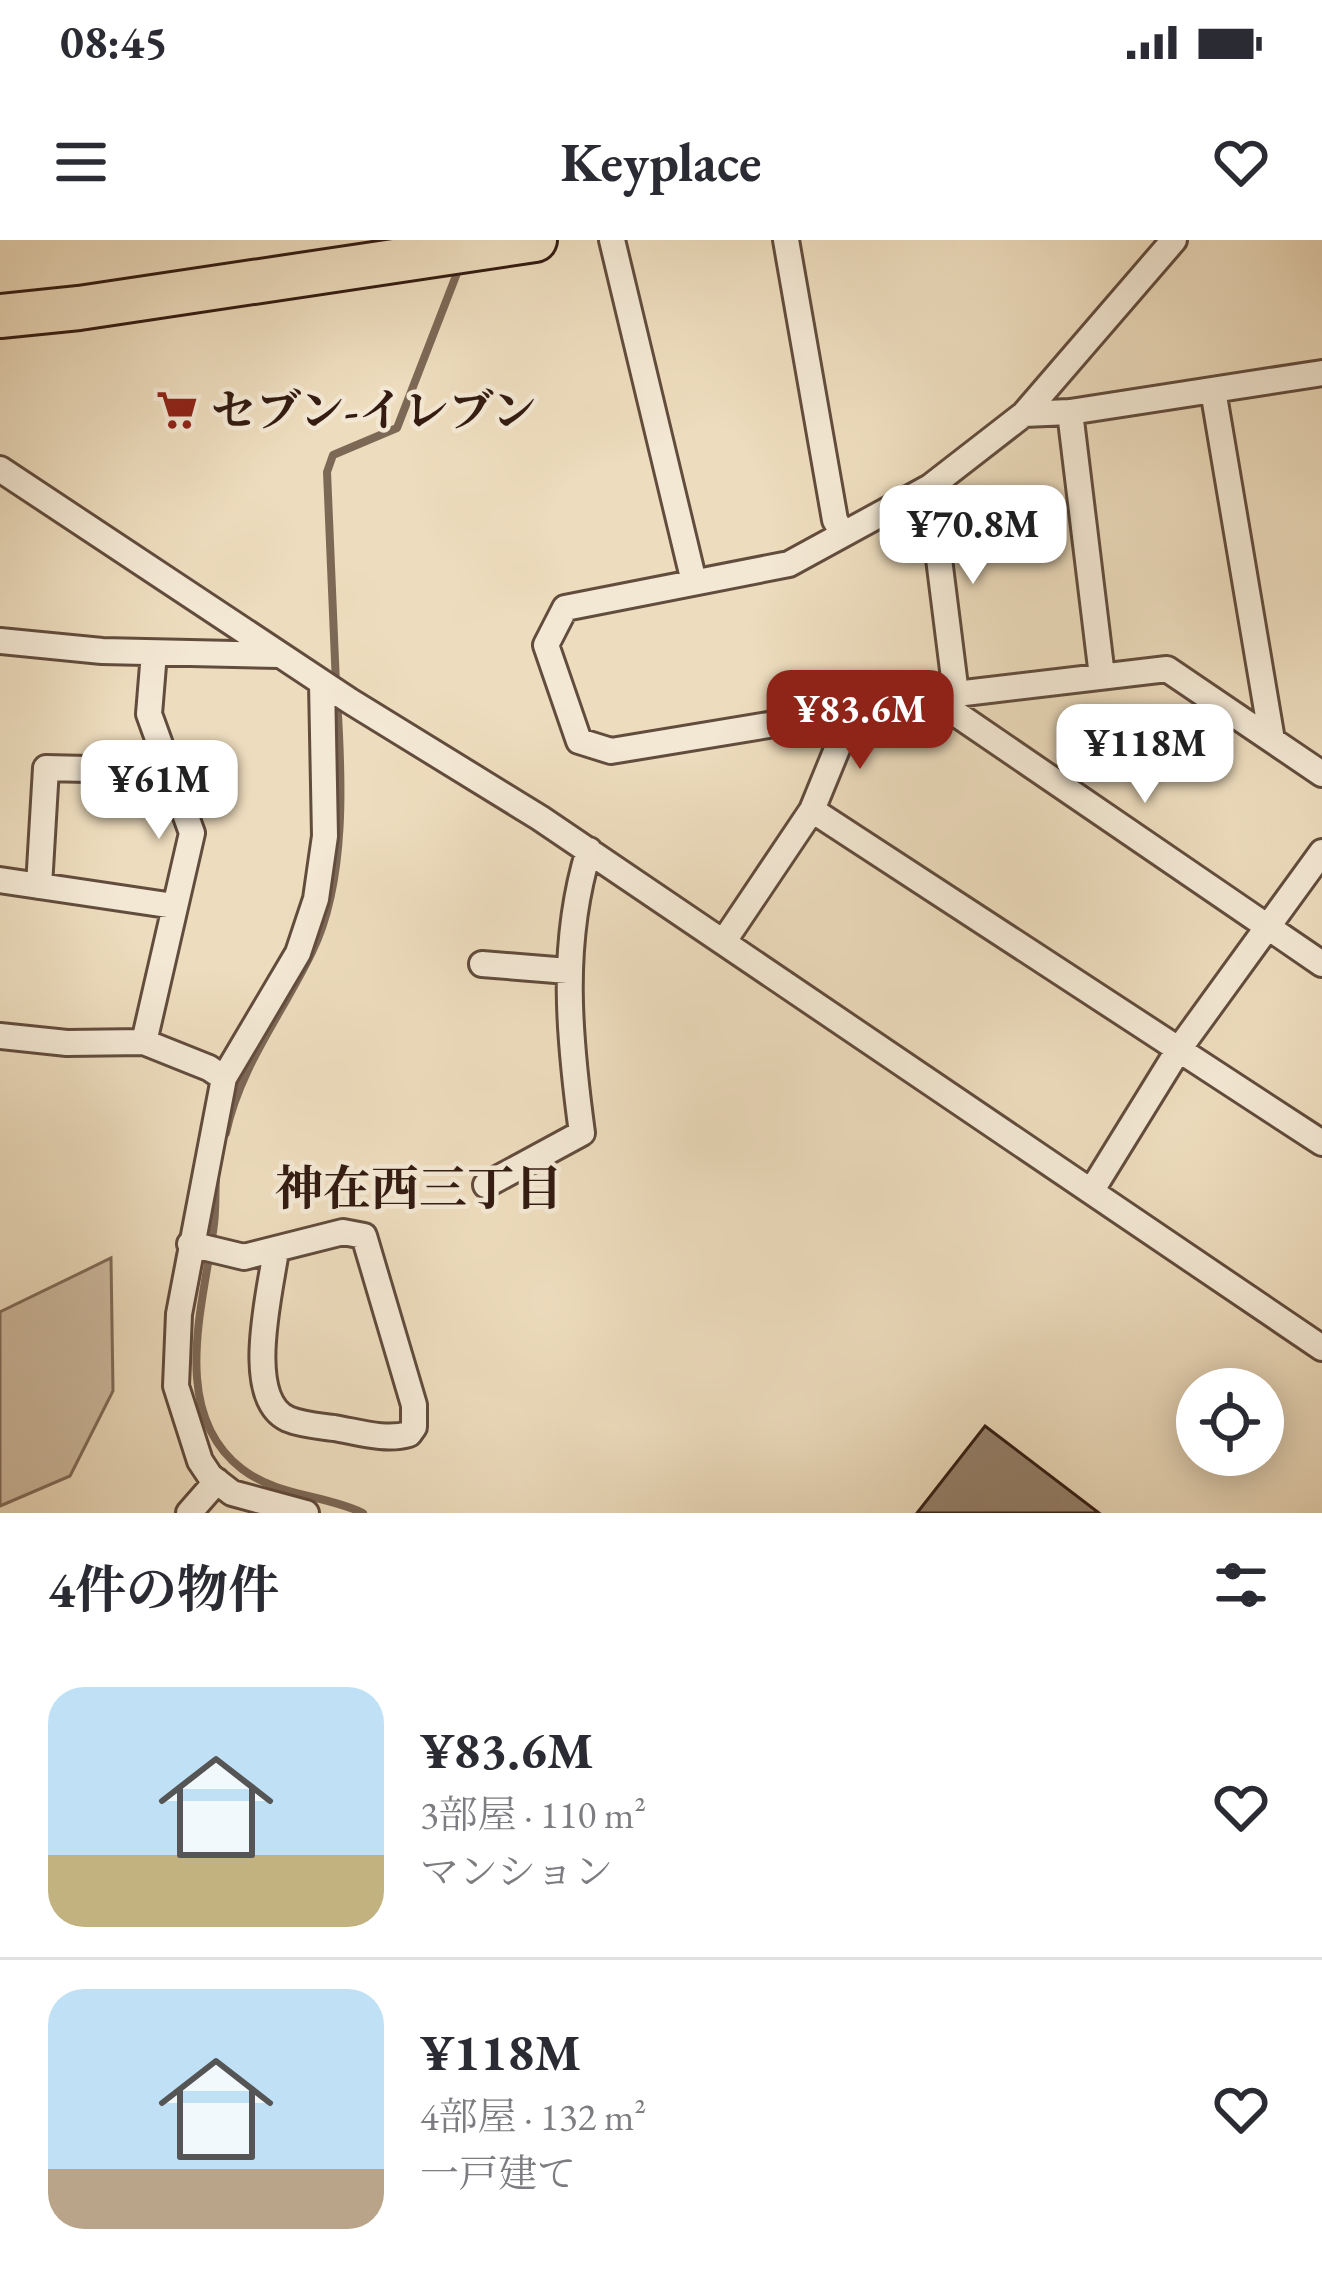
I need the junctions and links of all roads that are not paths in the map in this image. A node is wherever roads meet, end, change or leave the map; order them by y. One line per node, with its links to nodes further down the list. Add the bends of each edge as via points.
1 (535, 240): 5 (highway)
2 (612, 240): 13 (street)
3 (786, 240): 12 (street)
4 (1174, 240): 9 (street)
5 (0, 316)
6 (1322, 373): 7 (street)
7 (1213, 390): 8 (street); 21 (street)
8 (1070, 412): 9 (street); 17 (street)
9 (1024, 414): 11 (street)
10 (0, 470): 16 (street)
11 (930, 487): 12 (street); 19 (street)
12 (843, 534): 13 (street, via 789,564)
13 (694, 583): 20 (street, via 565,608 546,645 579,741 610,752)
14 (0, 641): 15 (street)
15 (154, 653): 16 (street); 22 (street, via 149,714)
16 (279, 655): 18 (street)
17 (1102, 676): 19 (street); 21 (street, via 1166,669)
18 (322, 683): 25 (street); 38 (street, via 325,836 316,899 298,953)
19 (945, 696): 20 (street); 30 (street)
20 (854, 710): 24 (street)
21 (1273, 740): 23 (street)
22 (170, 771): 28 (street, via 46,768); 29 (street, via 192,833)
23 (1322, 773)
24 (812, 810): 31 (street); 37 (street)
25 (589, 850): 31 (street); 34 (street)
26 (1322, 851): 30 (street)
27 (0, 880): 28 (street)
28 (39, 886): 29 (street)
29 (174, 906): 36 (street)
30 (1269, 927): 33 (street); 37 (street)
31 (724, 941): 41 (street)
32 (482, 964): 34 (street)
33 (1322, 964)
34 (568, 971): 40 (street, via 582,1133)
35 (0, 1036): 36 (street)
36 (145, 1042): 38 (street)
37 (1179, 1049): 39 (street); 41 (street)
38 (224, 1078): 42 (street)
39 (1322, 1143)
40 (486, 1185)
41 (1092, 1190): 44 (street)
42 (202, 1247): 43 (street, via 244,1257); 45 (street, via 179,1314 176,1386 200,1461)
43 (276, 1250): 43 (street, via 343,1232 364,1237 414,1406 409,1434 300,1423 275,1408 261,1371)
44 (1322, 1348)
45 (217, 1481): 46 (street); 47 (street, via 232,1493)
46 (189, 1513)
47 (305, 1513)

